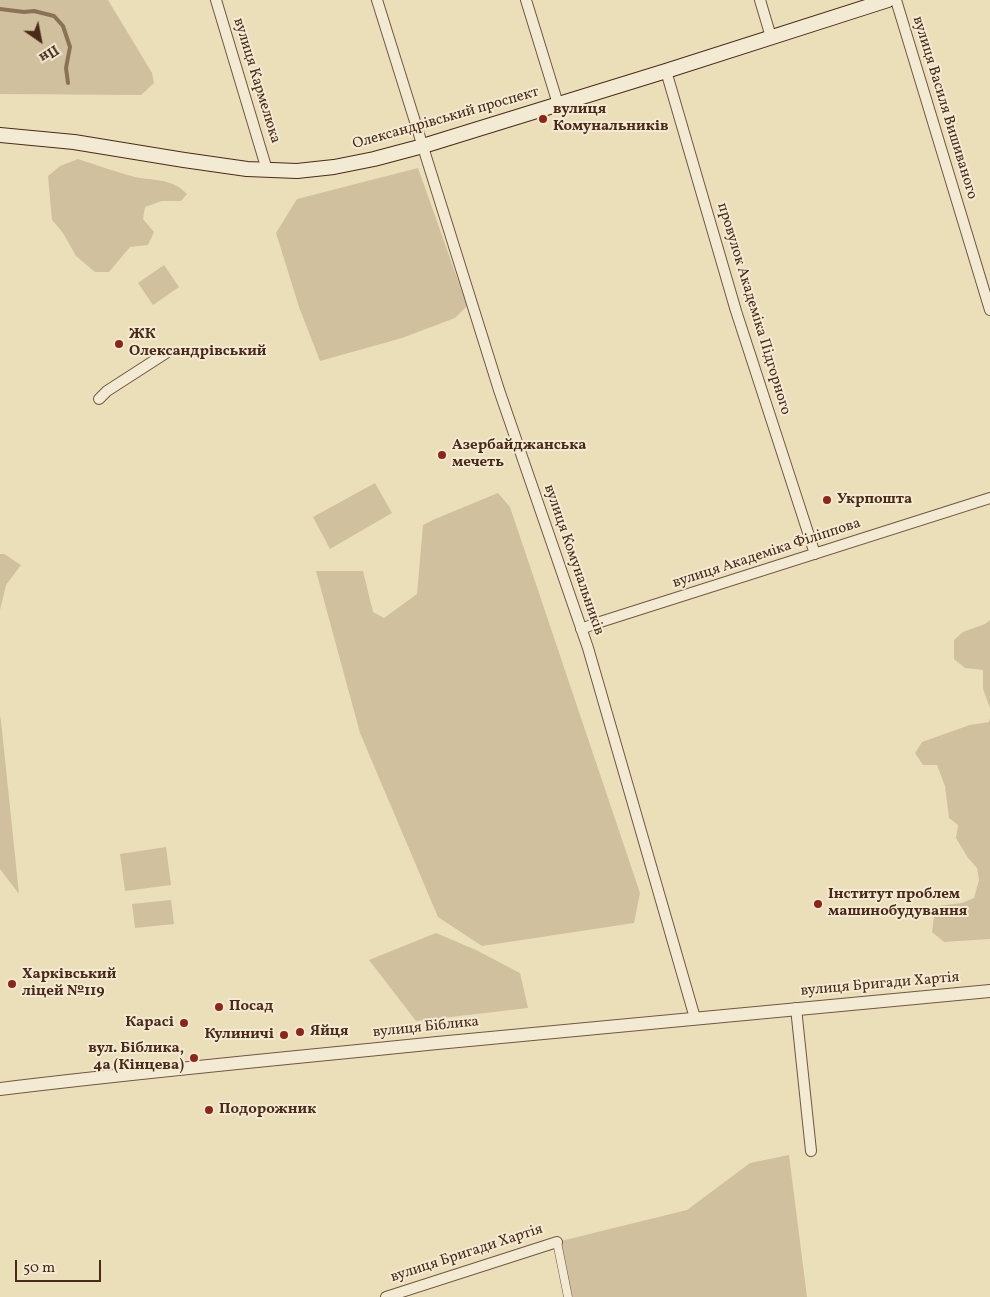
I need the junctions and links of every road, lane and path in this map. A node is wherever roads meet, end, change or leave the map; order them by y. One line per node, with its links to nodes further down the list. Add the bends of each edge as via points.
1 (216, 0): 12 (street, вулиця Кармелюка)
2 (377, 0): 11 (street, вулиця Комунальників)
3 (526, 0): 9 (street)
4 (760, 0): 7 (street)
5 (888, 0): 7 (main road, Олександрівський проспект)
6 (896, 0): 13 (street, вулиця Василя Вишиваного)
7 (771, 37): 8 (main road, Олександрівський проспект)
8 (666, 72): 9 (main road, Олександрівський проспект); 17 (street, провулок Академіка Підгорного, via 736,311)
9 (558, 104): 11 (main road, Олександрівський проспект)
10 (0, 135): 12 (main road, Олександрівський проспект, via 74,142)
11 (423, 146): 12 (main road, Олександрівський проспект, via 334,167); 18 (street, вулиця Комунальників, via 496,381)
12 (267, 170)
13 (990, 310)
14 (166, 352): 15 (street)
15 (99, 399)
16 (990, 498): 17 (street, вулиця Академіка Філіппова)
17 (815, 554): 18 (street, вулиця Академіка Філіппова)
18 (581, 629): 21 (street, вулиця Комунальників)
19 (990, 992): 20 (street, вулиця Бригади Хартія)
20 (796, 1008): 21 (street, вулиця Біблика); 23 (street, вулиця Бригади Хартія)
21 (695, 1018): 22 (street, вулиця Біблика)
22 (0, 1089)
23 (811, 1151)
24 (557, 1242): 25 (street, вулиця Бригади Хартія); 26 (street)
25 (386, 1297)
26 (568, 1297)

